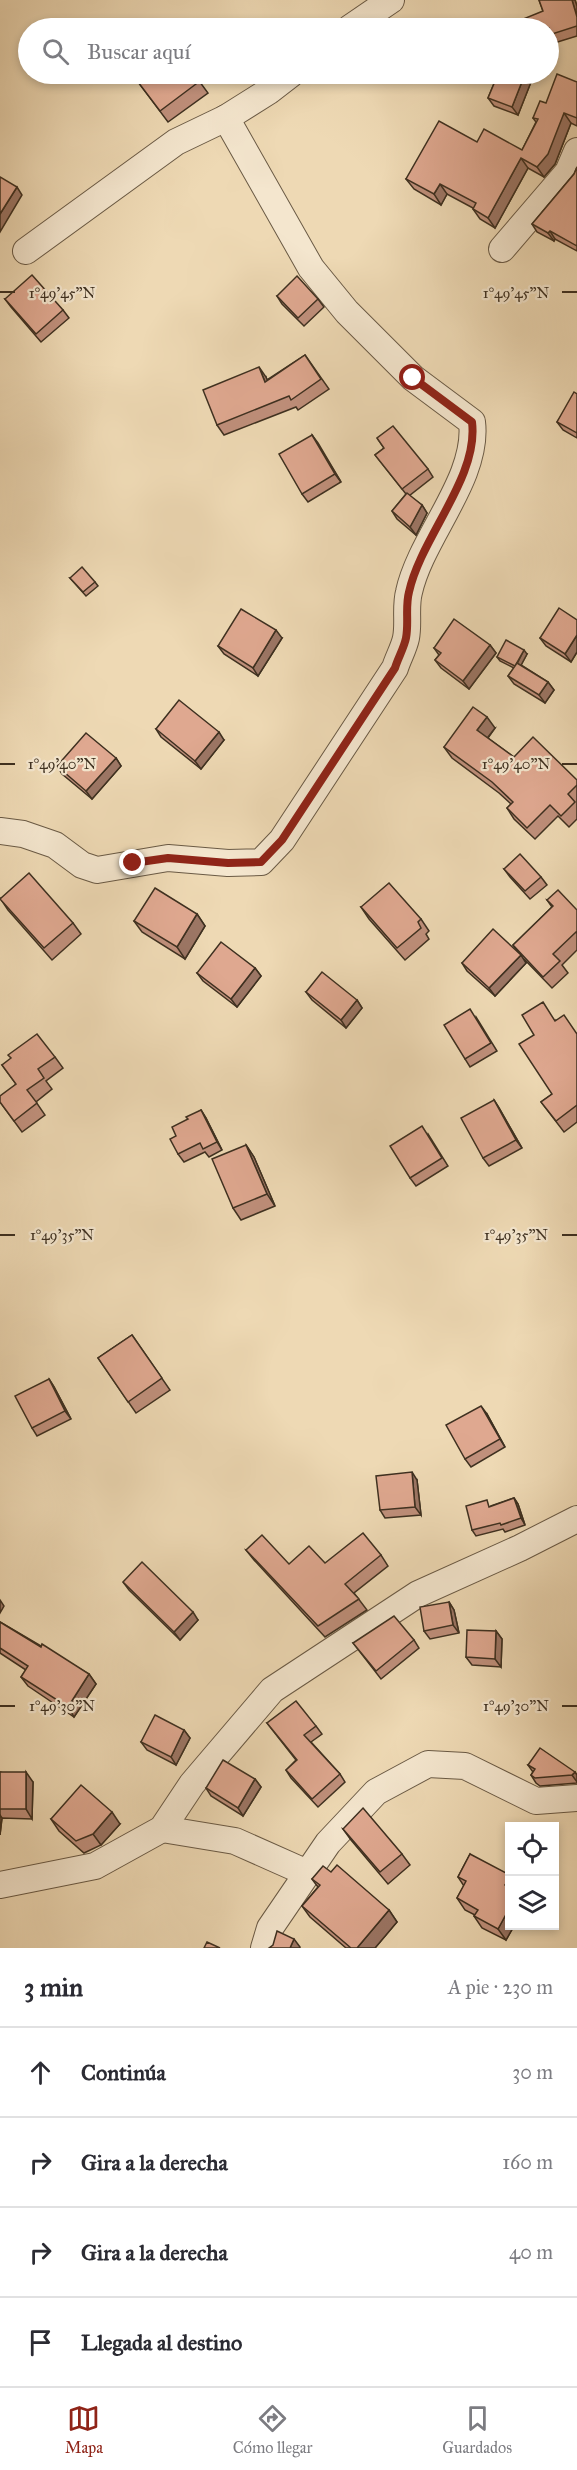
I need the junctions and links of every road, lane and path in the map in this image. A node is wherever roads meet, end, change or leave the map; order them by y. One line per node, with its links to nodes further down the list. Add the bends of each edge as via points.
1 (391, 0): 2 (street)
2 (365, 18)
3 (278, 84): 4 (street)
4 (226, 118): 7 (street, via 176,142); 8 (street, via 311,268 347,312 413,378 472,422 472,452 408,592 406,638 395,668 282,840 261,862 168,858 97,870 82,865 55,844)
5 (577, 151): 6 (street, via 568,172)
6 (502, 249)
7 (26, 251)
8 (0, 831)
9 (577, 1519): 11 (street, via 418,1594 272,1690 192,1784)
10 (577, 1798): 12 (street, via 537,1801 465,1766 428,1764 376,1791 328,1843)
11 (162, 1830): 12 (street, via 236,1841); 13 (street, via 94,1866)
12 (308, 1873): 14 (street, via 270,1928)
13 (0, 1886)
14 (264, 1948)

